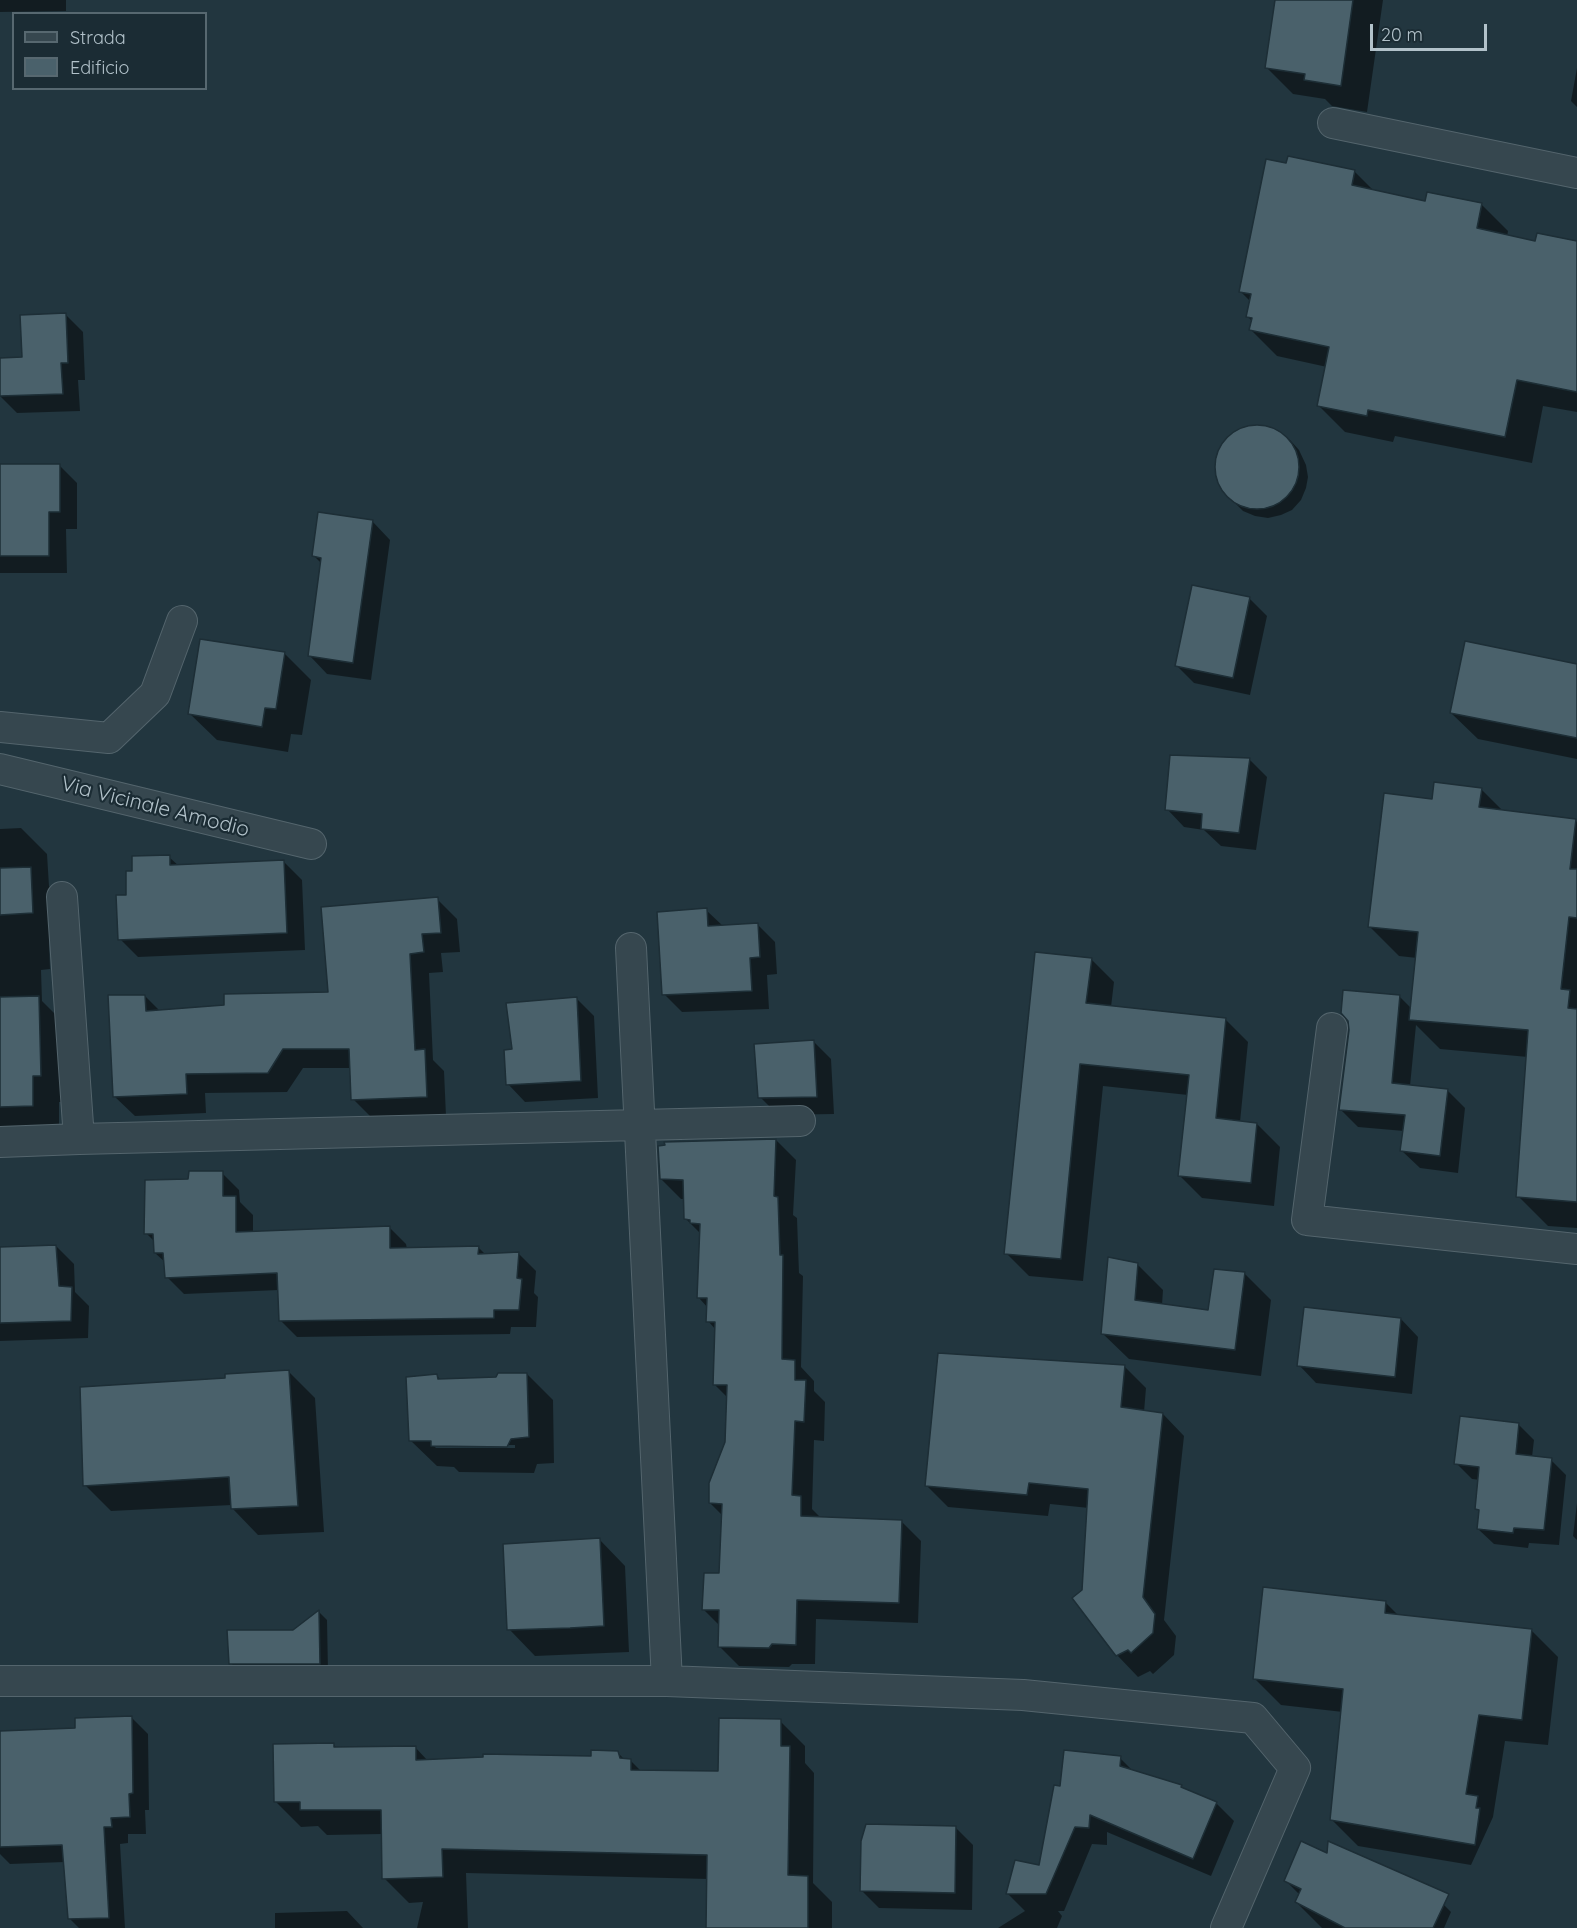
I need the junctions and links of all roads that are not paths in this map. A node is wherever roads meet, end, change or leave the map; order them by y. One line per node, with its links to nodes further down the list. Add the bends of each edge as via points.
1 (1332, 123): 2 (street)
2 (1577, 173)
3 (182, 621): 4 (street, via 155,694 109,738)
4 (0, 727)
5 (0, 770): 6 (street, Via Vicinale Amodio)
6 (311, 844)
7 (62, 897): 12 (street)
8 (631, 948): 11 (street)
9 (1332, 1028): 14 (street, via 1307,1220)
10 (800, 1121): 11 (street)
11 (640, 1125): 12 (street); 16 (street)
12 (79, 1139): 13 (street)
13 (0, 1142)
14 (1577, 1249)
15 (0, 1681): 16 (street)
16 (667, 1681): 17 (street, via 1023,1695 1253,1718 1294,1768)
17 (1226, 1928)

